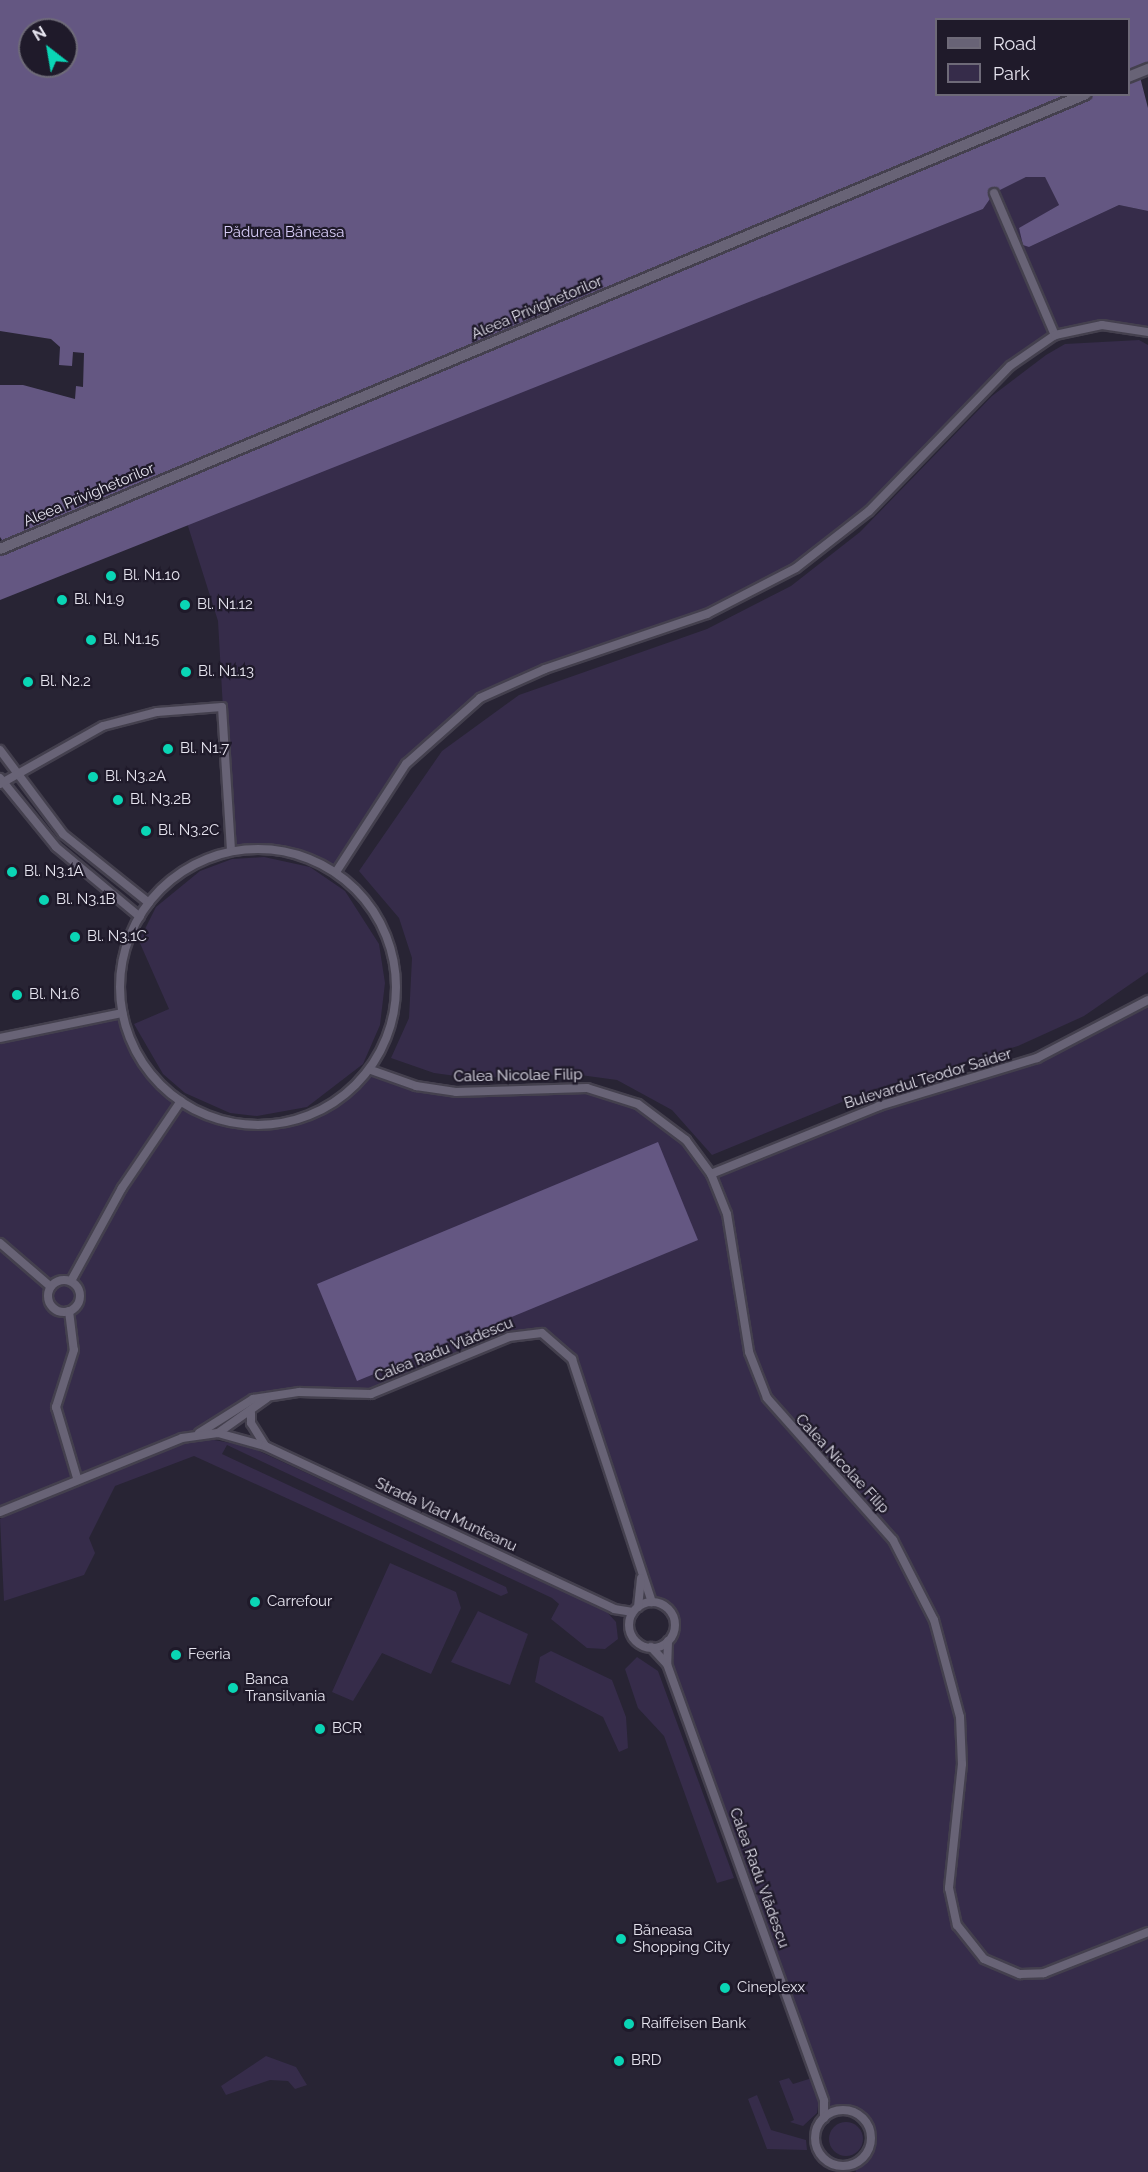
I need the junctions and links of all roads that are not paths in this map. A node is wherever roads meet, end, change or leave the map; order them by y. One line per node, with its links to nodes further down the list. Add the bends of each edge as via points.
1 (1148, 69): 2 (street)
2 (1130, 76)
3 (1081, 96): 7 (street, Aleea Privighetorilor)
4 (994, 193): 6 (street)
5 (1148, 332): 6 (street, via 1102,325)
6 (1055, 334): 12 (street, via 1010,366 869,511 796,568 707,614 507,684 450,720 406,764)
7 (0, 549)
8 (0, 750): 9 (street)
9 (15, 775): 10 (street); 11 (street, via 103,726 157,712 222,707); 13 (street, via 84,854)
10 (1, 782): 14 (street, via 56,847)
11 (231, 850): 12 (street, via 280,850); 13 (street, via 196,864)
12 (336, 872): 18 (street, via 378,922 393,964 389,1028)
13 (149, 903): 14 (street)
14 (140, 917): 16 (street, via 122,968)
15 (1148, 1000): 20 (street, Bulevardul Teodor Saider, via 1037,1058 879,1106)
16 (122, 1013): 17 (street); 19 (street, via 137,1052)
17 (0, 1038)
18 (371, 1070): 19 (street, via 335,1101 286,1123 228,1122); 20 (street, Calea Nicolae Filip, via 416,1086 456,1092 564,1087 610,1093 669,1125)
19 (181, 1101): 22 (street, via 122,1188)
20 (711, 1174): 43 (street, Calea Nicolae Filip, via 732,1232 758,1381 779,1417 892,1540 921,1589 942,1642 962,1745 949,1888 957,1925 984,1959 1020,1974 1044,1973)
21 (0, 1244): 23 (street)
22 (71, 1281): 23 (street); 24 (street, via 81,1295)
23 (51, 1287): 24 (street, via 52,1306)
24 (69, 1311): 33 (street, via 74,1350 56,1407)
25 (270, 1396): 26 (street, Calea Radu Vlădescu); 27 (street, Calea Radu Vlădescu); 35 (street, Calea Radu Vlădescu, via 371,1394 509,1337 527,1332 550,1337 572,1359 628,1522)
26 (241, 1405): 28 (street); 29 (street, Calea Radu Vlădescu)
27 (251, 1413): 28 (street, Calea Radu Vlădescu); 32 (street, via 251,1423)
28 (233, 1425): 30 (street, Calea Radu Vlădescu); 31 (street)
29 (199, 1433): 30 (street, Calea Radu Vlădescu); 33 (street, Calea Radu Vlădescu)
30 (218, 1433): 31 (street, Calea Radu Vlădescu)
31 (239, 1437): 32 (street, Calea Radu Vlădescu)
32 (265, 1446): 38 (street, Strada Vlad Munteanu)
33 (77, 1478): 34 (street, Calea Radu Vlădescu)
34 (0, 1512)
35 (641, 1575): 36 (street, Calea Radu Vlădescu); 37 (street, Calea Radu Vlădescu)
36 (652, 1602): 37 (street); 40 (street, via 673,1616)
37 (636, 1609): 38 (street, Strada Vlad Munteanu); 39 (street)
38 (614, 1610): 39 (street, Strada Vlad Munteanu)
39 (630, 1624): 41 (street, via 633,1638)
40 (668, 1641): 41 (street); 42 (street, Calea Radu Vlădescu)
41 (651, 1647): 42 (street, Calea Radu Vlădescu)
42 (668, 1664): 44 (street, Calea Radu Vlădescu)
43 (1148, 1933)
44 (825, 2101): 45 (street); 46 (street, Calea Radu Vlădescu)
45 (838, 2111): 46 (street); 47 (street, via 857,2114 868,2126 871,2142)
46 (824, 2118): 48 (street, via 816,2132 816,2147 826,2161)
47 (863, 2158): 48 (street); 49 (street)
48 (847, 2169)
49 (859, 2172)

